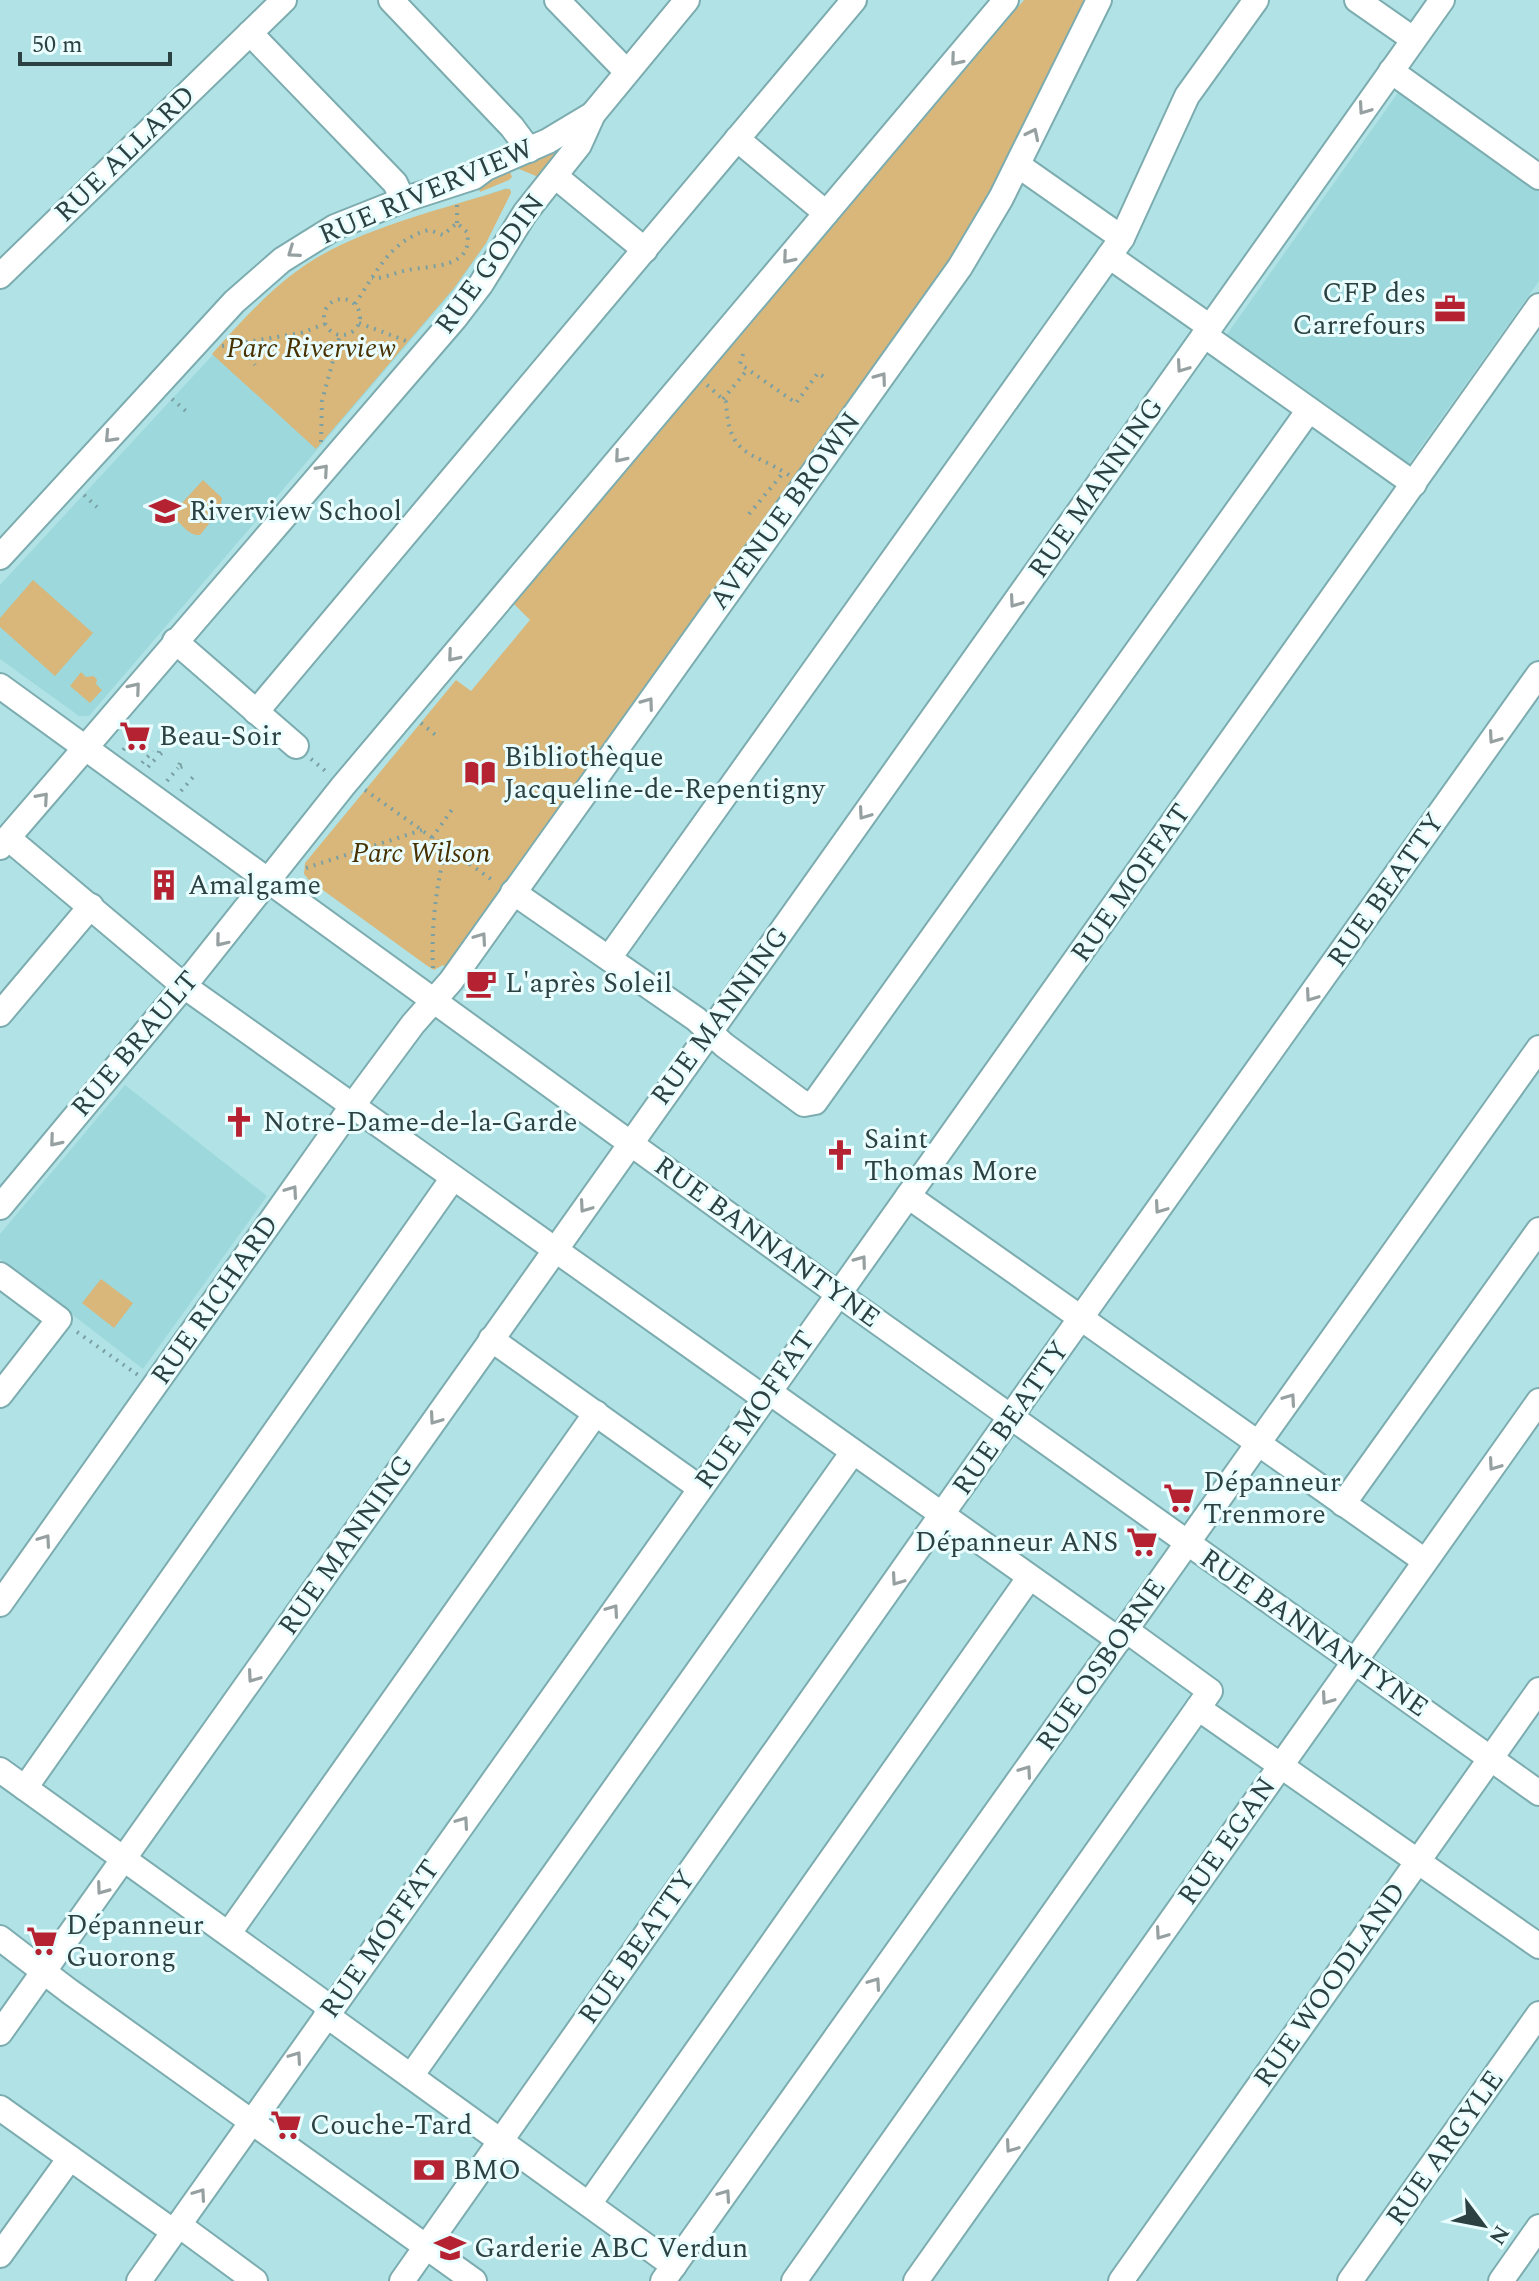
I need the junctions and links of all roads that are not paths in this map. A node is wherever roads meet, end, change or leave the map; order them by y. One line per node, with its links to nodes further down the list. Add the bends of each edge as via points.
1 (284, 0): 11 (street, RUE ALLARD)
2 (391, 0): 17 (street)
3 (557, 0): 14 (street)
4 (687, 0): 14 (street, RUE GODIN)
5 (854, 0): 16 (street)
6 (1006, 0): 22 (street, one-way to 22)
7 (1099, 0): 18 (street, AVENUE BROWN, one-way to 7)
8 (1256, 0): 23 (street, via 1187,96)
9 (1357, 0): 12 (street)
10 (1442, 0): 12 (street, RUE MANNING)
11 (250, 33): 21 (street, via 395,183); 25 (street, RUE ALLARD)
12 (1413, 39): 13 (street, RUE MANNING)
13 (1391, 71): 20 (street); 27 (street, RUE MANNING, one-way to 27)
14 (627, 72): 15 (street, RUE GODIN)
15 (593, 114): 17 (street, RUE RIVERVIEW); 19 (street, RUE GODIN, via 579,145)
16 (737, 139): 22 (street); 24 (street)
17 (529, 150): 21 (street, RUE RIVERVIEW, via 474,177)
18 (1018, 165): 23 (street); 39 (street, AVENUE BROWN, one-way to 18, via 960,267)
19 (555, 176): 24 (street); 31 (street, RUE GODIN, one-way to 19, via 455,318)
20 (1539, 177)
21 (403, 200): 30 (street, RUE RIVERVIEW, one-way to 30, via 307,242 259,278)
22 (826, 213): 38 (street, one-way to 38)
23 (1116, 247): 27 (street); 41 (street)
24 (645, 250): 34 (street)
25 (0, 276)
26 (1539, 306): 29 (street, RUE MOFFAT)
27 (1207, 331): 28 (street); 45 (street, RUE MANNING, one-way to 45)
28 (1309, 410): 29 (street); 45 (street, via 815,1102 804,1104)
29 (1414, 484): 50 (street, RUE MOFFAT)
30 (3, 547)
31 (175, 641): 34 (street); 35 (street, RUE GODIN, one-way to 31)
32 (1539, 674): 56 (street, RUE BEATTY, one-way to 56)
33 (0, 686): 35 (street, RUE BANNANTYNE)
34 (256, 712): 36 (street)
35 (85, 748): 37 (street, RUE GODIN, one-way to 35); 38 (street, RUE BANNANTYNE)
36 (302, 752)
37 (4, 842): 40 (street)
38 (268, 879): 42 (street, RUE BRAULT, one-way to 42); 43 (street, RUE BANNANTYNE)
39 (506, 889): 41 (street); 43 (street, AVENUE BROWN, one-way to 39)
40 (91, 906): 42 (street); 44 (street)
41 (609, 958): 45 (street)
42 (184, 986): 47 (street); 51 (street, RUE BRAULT, one-way to 51)
43 (434, 1000): 47 (street, RUE RICHARD); 48 (street, RUE BANNANTYNE)
44 (0, 1014)
45 (710, 1032): 48 (street, RUE MANNING)
46 (1539, 1048): 63 (street, RUE OSBORNE, one-way to 46)
47 (353, 1105): 49 (street); 71 (street, RUE RICHARD, one-way to 47)
48 (630, 1143): 53 (street, RUE MANNING, one-way to 53); 55 (street, RUE BANNANTYNE)
49 (453, 1178): 53 (street); 79 (street)
50 (908, 1196): 55 (street, RUE MOFFAT, one-way to 50); 56 (street)
51 (0, 1207)
52 (1539, 1230): 66 (street)
53 (555, 1250): 57 (street, RUE MANNING); 58 (street)
54 (0, 1275): 59 (street, via 59,1319)
55 (838, 1294): 58 (street, RUE MOFFAT); 62 (street, RUE BANNANTYNE)
56 (1080, 1320): 62 (street, RUE BEATTY); 63 (street)
57 (491, 1339): 61 (street); 81 (street, RUE MANNING, one-way to 81)
58 (766, 1394): 64 (street); 65 (street, RUE MOFFAT)
59 (0, 1395)
60 (1539, 1401): 69 (street, RUE EGAN, one-way to 69)
61 (596, 1413): 65 (street); 83 (street)
62 (1010, 1418): 67 (street, RUE BEATTY); 68 (street, RUE BANNANTYNE)
63 (1257, 1445): 66 (street); 68 (street, RUE OSBORNE)
64 (853, 1452): 67 (street); 90 (street)
65 (700, 1488): 87 (street, RUE MOFFAT, one-way to 65)
66 (1343, 1504): 69 (street)
67 (942, 1515): 70 (street); 93 (street, RUE BEATTY, one-way to 93)
68 (1187, 1544): 72 (street, RUE OSBORNE); 73 (street, RUE BANNANTYNE)
69 (1425, 1561): 73 (street, RUE EGAN)
70 (1029, 1578): 72 (street); 95 (street)
71 (0, 1604)
72 (1122, 1635): 75 (street, via 1210,1691); 100 (street, RUE OSBORNE, one-way to 72)
73 (1353, 1663): 76 (street, RUE BANNANTYNE); 77 (street, RUE EGAN, one-way to 77)
74 (1539, 1690): 76 (street, RUE WOODLAND)
75 (1198, 1708): 77 (street); 105 (street)
76 (1490, 1759): 80 (street, RUE BANNANTYNE); 82 (street, RUE WOODLAND)
77 (1280, 1766): 82 (street); 106 (street, RUE EGAN, one-way to 106)
78 (0, 1770): 79 (street)
79 (25, 1788): 81 (street)
80 (1539, 1793)
81 (123, 1860): 83 (street); 86 (street, RUE MANNING, one-way to 86)
82 (1418, 1861): 85 (street); 107 (street, RUE WOODLAND)
83 (229, 1933): 87 (street)
84 (0, 1938): 86 (street)
85 (1539, 1946)
86 (43, 1971): 89 (street, RUE MANNING); 92 (street)
87 (328, 2012): 90 (street); 92 (street, RUE MOFFAT, one-way to 87)
88 (1539, 2014): 108 (street, RUE ARGYLE)
89 (0, 2033)
90 (411, 2076): 93 (street)
91 (0, 2108): 94 (street)
92 (252, 2121): 97 (street, RUE MOFFAT, one-way to 92); 98 (street)
93 (501, 2141): 95 (street); 98 (street, RUE BEATTY)
94 (70, 2158): 97 (street); 99 (street)
95 (589, 2204): 100 (street)
96 (1539, 2227): 109 (street)
97 (176, 2228): 101 (street, RUE MOFFAT); 102 (street)
98 (427, 2247): 103 (street, RUE BEATTY); 104 (street)
99 (0, 2255)
100 (670, 2276)
101 (139, 2281)
102 (255, 2281)
103 (402, 2281)
104 (474, 2281)
105 (794, 2281)
106 (916, 2281)
107 (1121, 2281)
108 (1350, 2281)
109 (1501, 2281)

